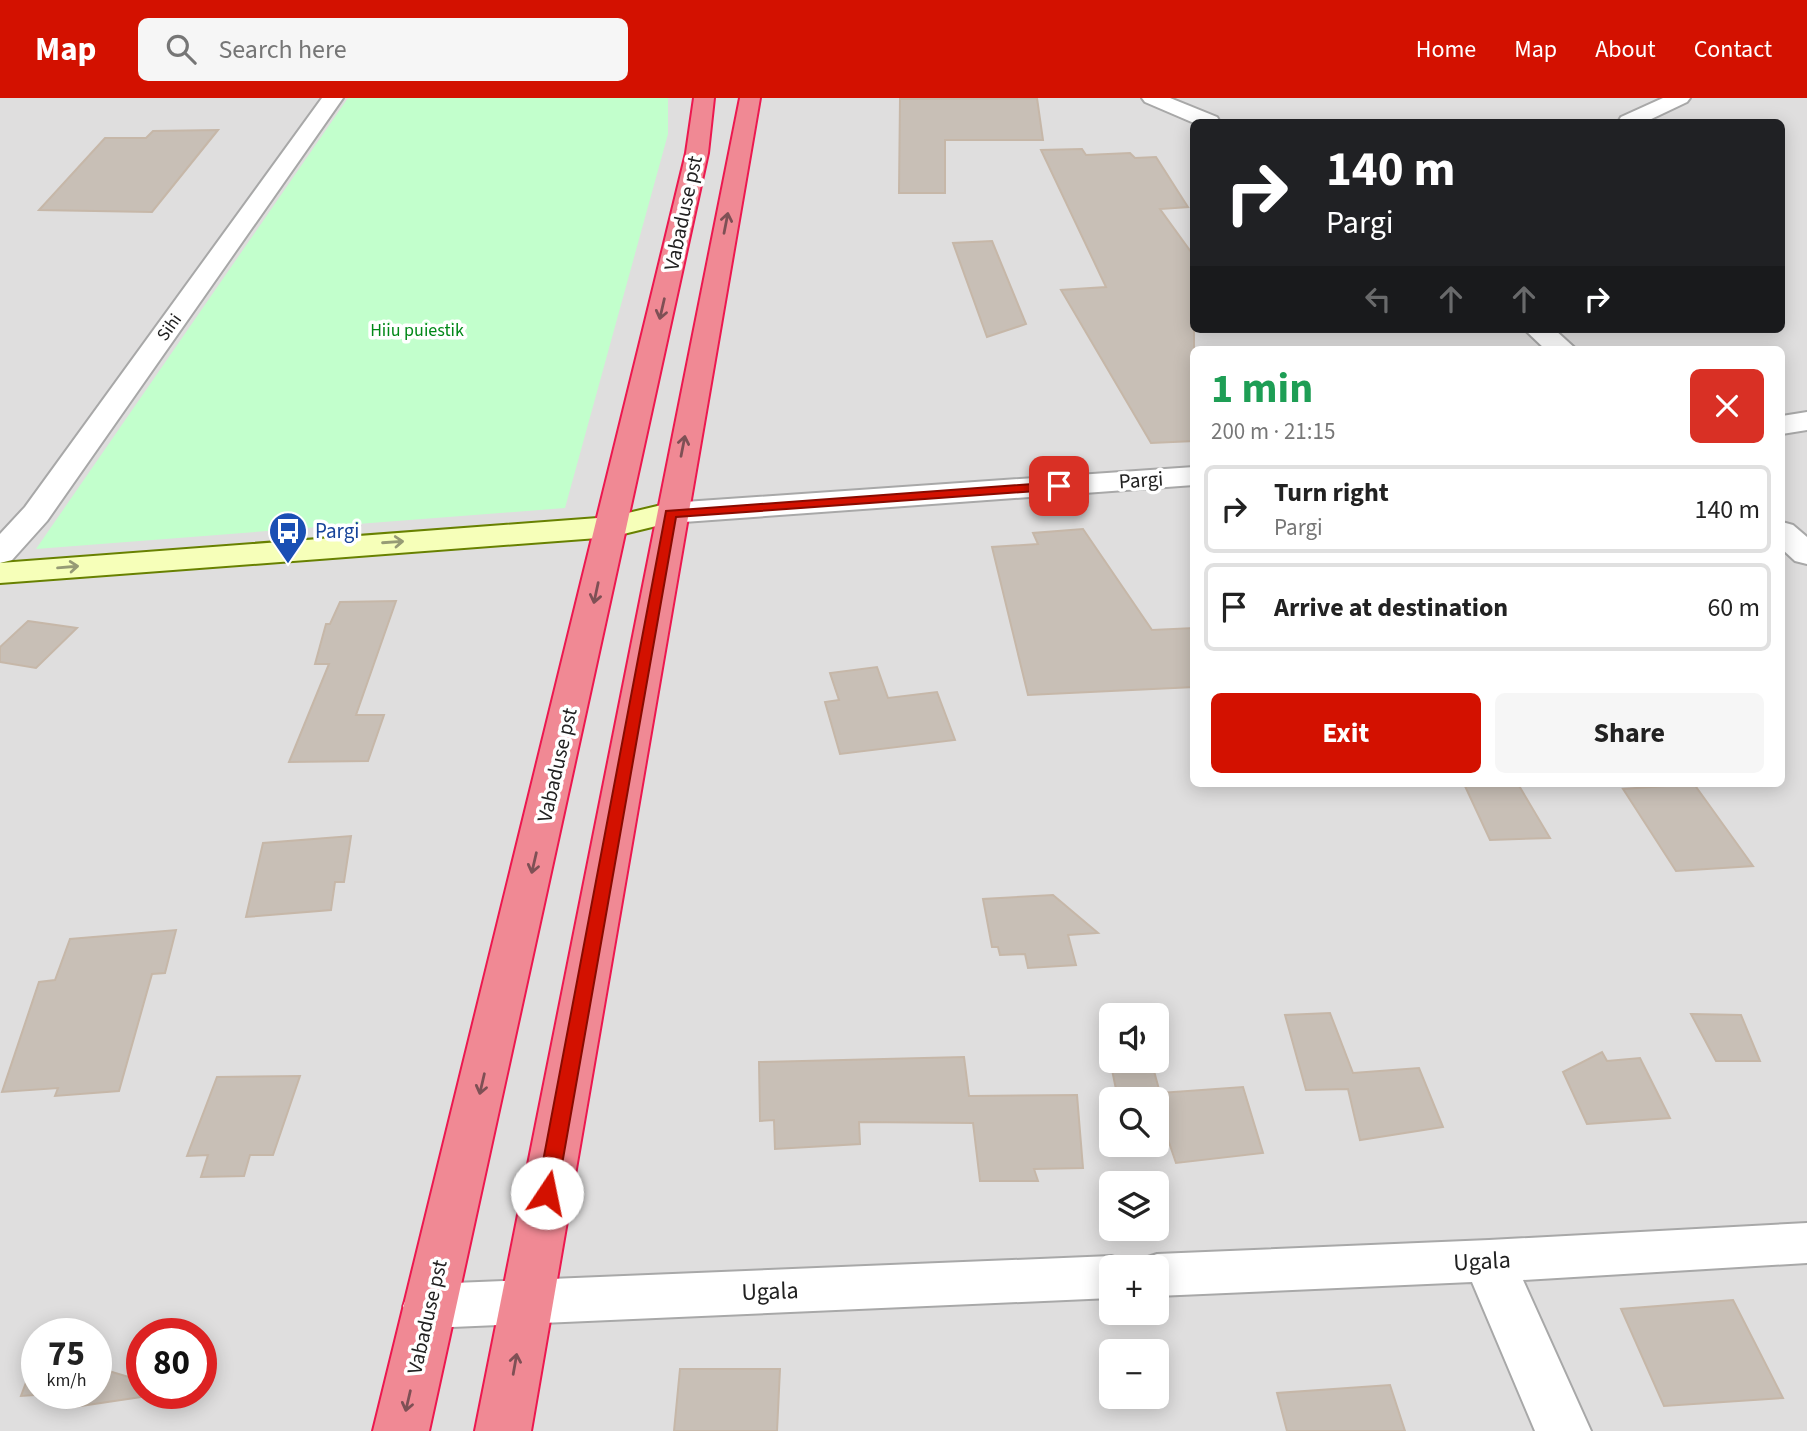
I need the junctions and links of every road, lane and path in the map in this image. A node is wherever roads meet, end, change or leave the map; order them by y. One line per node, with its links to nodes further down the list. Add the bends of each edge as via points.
1 (333, 98): 16 (street, Sihi, via 36,514)
2 (704, 98): 14 (highway, Vabaduse pst, one-way to 14, via 697,152)
3 (750, 98): 13 (highway, Vabaduse pst, one-way to 3)
4 (1152, 98): 6 (street)
5 (1680, 98): 7 (street)
6 (1202, 119)
7 (1635, 119)
8 (1543, 333): 9 (street)
9 (1558, 346)
10 (1807, 421): 11 (street)
11 (1785, 425)
12 (1190, 476): 13 (street, Pargi)
13 (670, 513): 14 (street); 23 (highway, Vabaduse pst)
14 (611, 527): 18 (street, one-way to 14); 24 (highway, Vabaduse pst, one-way to 24)
15 (1785, 535): 17 (street)
16 (0, 553)
17 (1807, 554)
18 (0, 573)
19 (1807, 1243): 20 (street, Ugala)
20 (1489, 1261): 21 (street, Ugala); 27 (street)
21 (1169, 1274)
22 (1099, 1277): 23 (street, Ugala)
23 (527, 1301): 24 (street, Ugala); 26 (highway, Vabaduse pst, one-way to 23)
24 (429, 1306): 25 (highway, Vabaduse pst, one-way to 25)
25 (401, 1431)
26 (503, 1431)
27 (1563, 1431)

